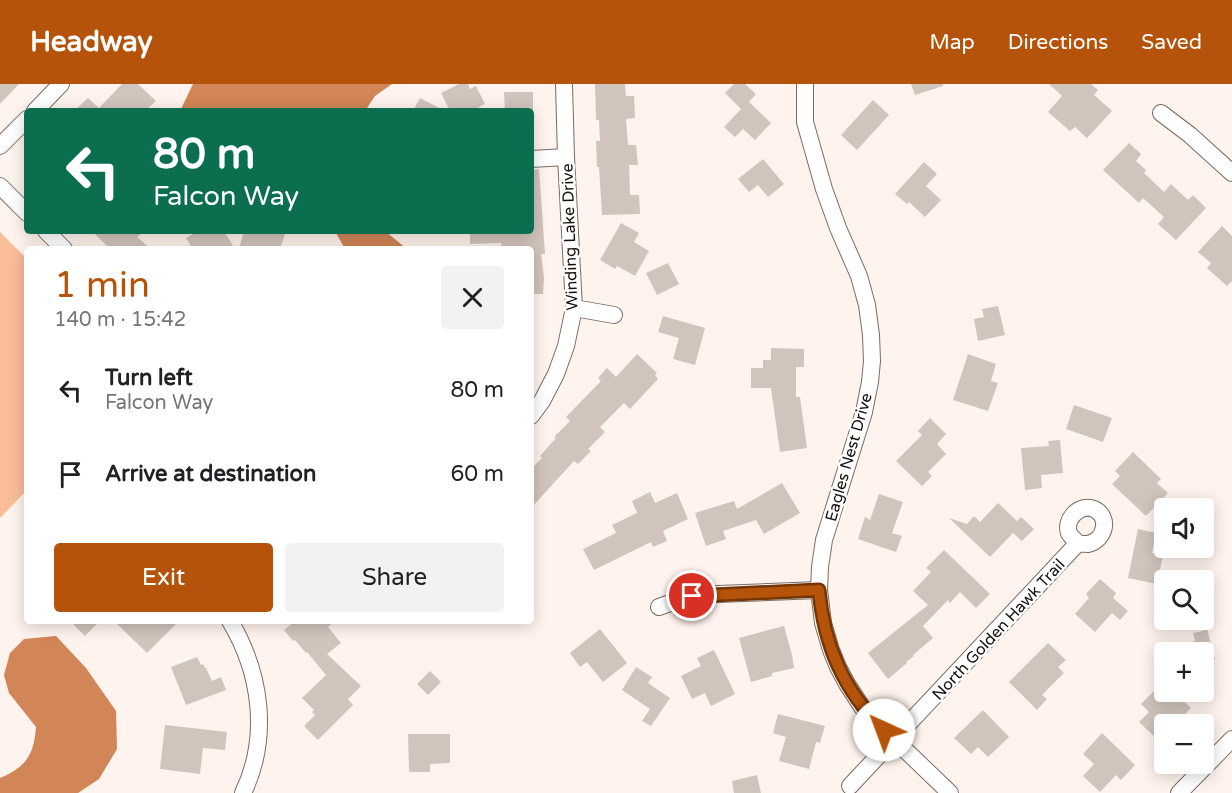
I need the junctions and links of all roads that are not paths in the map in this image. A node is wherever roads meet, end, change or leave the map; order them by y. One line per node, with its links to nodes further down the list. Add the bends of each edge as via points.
1 (61, 84): 4 (street)
2 (564, 84): 8 (street, Winding Lake Drive)
3 (805, 84): 19 (street, Eagles Nest Drive, via 806,122 824,189 867,305 872,360 864,412 824,540)
4 (38, 108)
5 (1161, 113): 10 (street)
6 (24, 122): 7 (street)
7 (0, 146)
8 (566, 157): 9 (street); 15 (street, Winding Lake Drive)
9 (534, 159)
10 (1232, 173)
11 (0, 186): 12 (street)
12 (24, 210)
13 (49, 234): 14 (street)
14 (61, 246)
15 (574, 308): 16 (street); 17 (street, Winding Lake Drive, via 556,374)
16 (614, 315)
17 (534, 412)
18 (1078, 543): 23 (street, North Golden Hawk Trail)
19 (819, 590): 20 (street, via 692,596); 23 (street, Eagles Nest Drive, via 823,623 838,667 862,707)
20 (659, 607)
21 (232, 624): 25 (street, via 249,659 258,705 258,741)
22 (1232, 739): 27 (street)
23 (894, 740): 24 (street, North Golden Hawk Trail); 26 (street, Eagles Nest Drive)
24 (850, 786)
25 (243, 793)
26 (950, 793)
27 (1179, 793)

